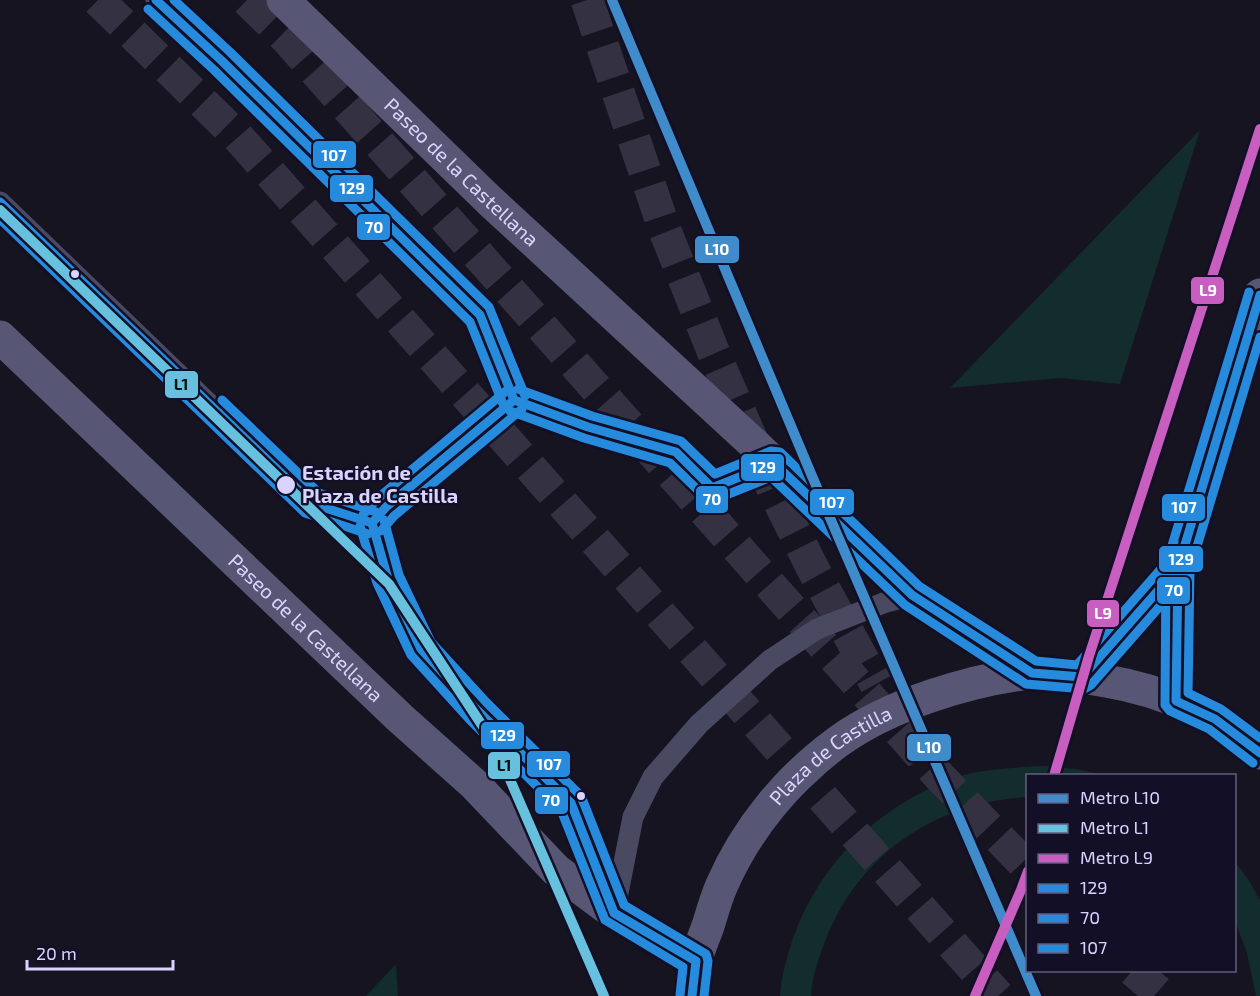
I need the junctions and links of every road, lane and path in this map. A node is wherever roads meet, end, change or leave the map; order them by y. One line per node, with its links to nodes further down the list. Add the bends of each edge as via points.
1 (156, 0): 6 (lane, via 480,315 514,400 676,453 712,488)
2 (283, 0): 6 (main road, Paseo de la Castellana, via 490,201)
3 (0, 202): 13 (lane, via 313,504 372,523 388,579 421,649 571,802)
4 (1260, 295): 7 (main road)
5 (0, 337): 13 (main road, Paseo de la Castellana, via 476,785 556,870)
6 (774, 463): 8 (main road, Paseo de la Castellana)
7 (1178, 568): 10 (main road); 11 (main road)
8 (912, 595): 9 (main road, Paseo de la Castellana); 13 (lane, via 817,629 770,660 699,724 652,777 633,817)
9 (1032, 673): 10 (main road, Plaza de Castilla); 14 (main road, Plaza de Castilla, via 974,683 924,698 841,740 807,767 747,837 721,887)
10 (1082, 677): 11 (main road, Plaza de Castilla, via 1137,686)
11 (1176, 701): 12 (main road, Plaza de Castilla, via 1215,719)
12 (1260, 753)
13 (614, 913): 14 (main road, Paseo de la Castellana)
14 (696, 961): 15 (main road, Plaza de Castilla)
15 (692, 996)

